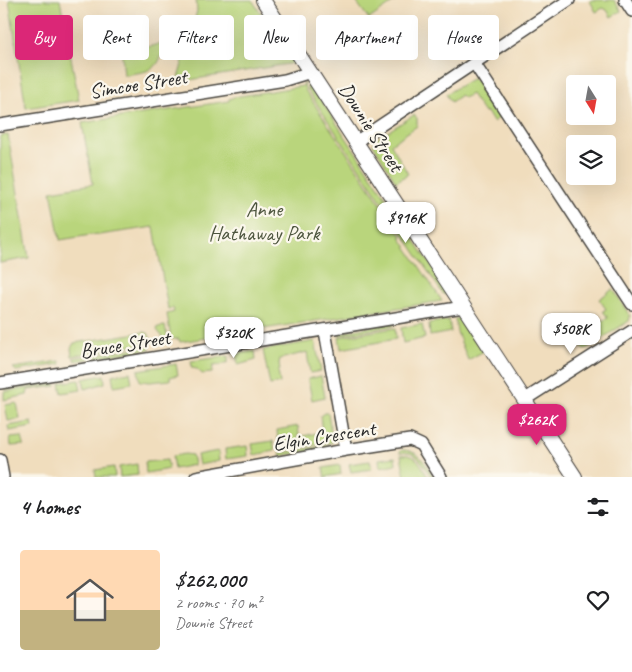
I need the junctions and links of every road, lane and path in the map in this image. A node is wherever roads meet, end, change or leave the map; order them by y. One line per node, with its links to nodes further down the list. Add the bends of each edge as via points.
1 (263, 0): 6 (main road, Downie Street)
2 (569, 0): 5 (street)
3 (624, 0): 4 (street)
4 (632, 12)
5 (474, 63): 8 (street); 9 (street)
6 (311, 72): 7 (street, Simcoe Street, via 285,80); 8 (main road, Downie Street)
7 (0, 126)
8 (357, 140): 10 (main road, Downie Street)
9 (632, 304)
10 (463, 308): 11 (street, Bruce Street); 14 (main road, Downie Street)
11 (325, 331): 13 (street, Bruce Street); 15 (street)
12 (632, 331): 14 (street)
13 (0, 383)
14 (524, 400): 20 (main road, Downie Street)
15 (346, 450): 18 (street, Elgin Crescent); 19 (street, Elgin Crescent, via 410,440 421,445)
16 (0, 460): 17 (street)
17 (3, 477)
18 (196, 477)
19 (441, 477)
20 (575, 477)

